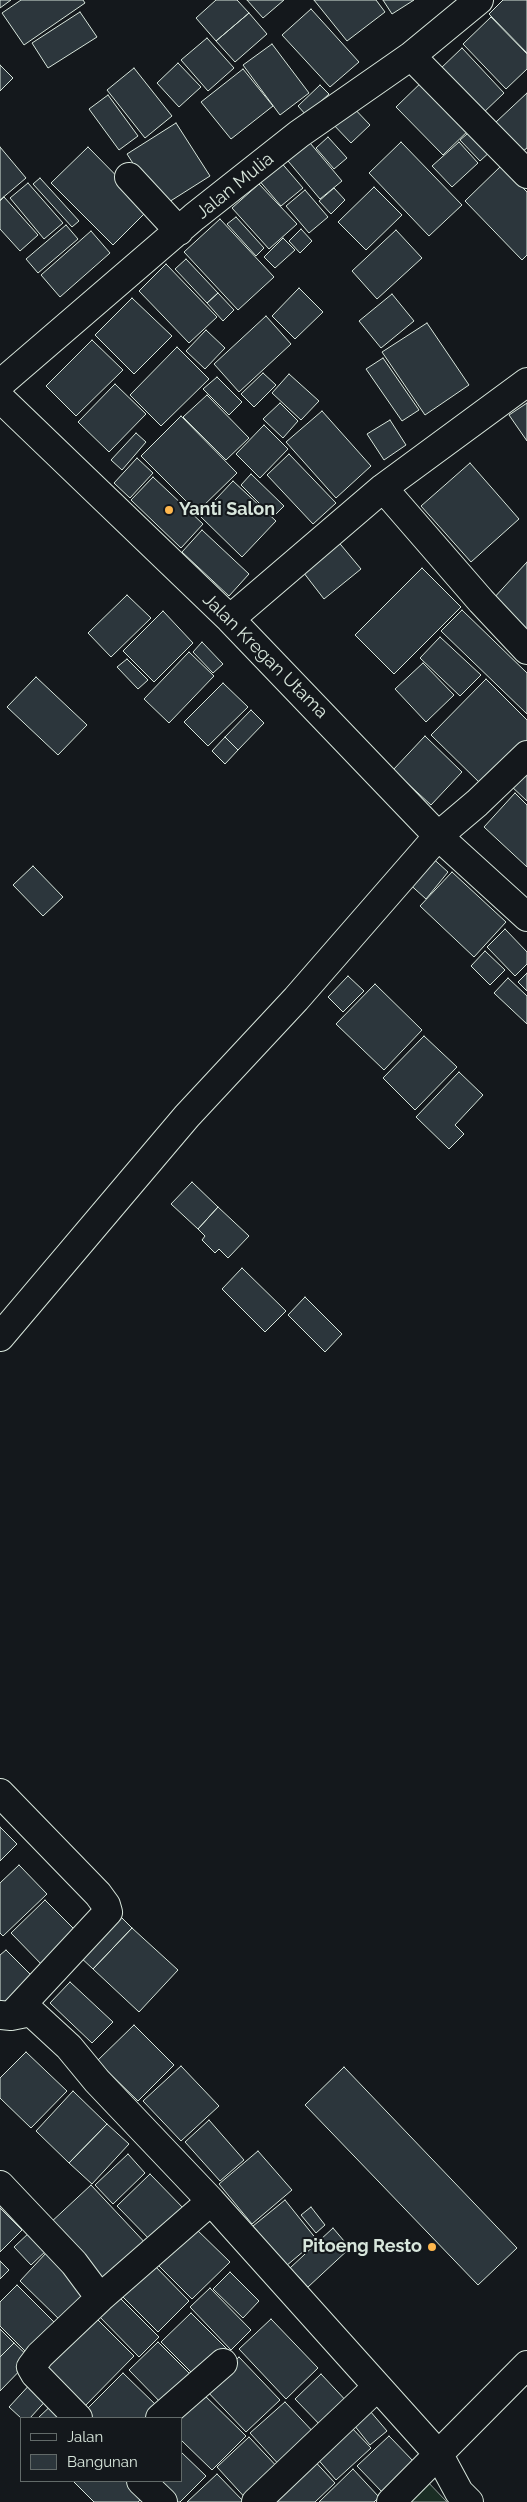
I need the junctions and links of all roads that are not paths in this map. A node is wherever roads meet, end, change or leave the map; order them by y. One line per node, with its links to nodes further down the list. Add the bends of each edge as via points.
1 (480, 0): 2 (street, Jalan Mulia)
2 (411, 56): 3 (street); 5 (street, Jalan Mulia, via 299,134)
3 (527, 174)
4 (129, 176): 5 (street)
5 (179, 231): 7 (street, Jalan Mulia)
6 (527, 382): 9 (street)
7 (0, 384)
8 (0, 398): 10 (street, Jalan Kregan Utama)
9 (383, 488): 10 (street); 11 (street)
10 (230, 619): 13 (street, Jalan Kregan Utama)
11 (527, 650)
12 (527, 755): 13 (street)
13 (438, 836): 14 (street, Jalan Kregan Utama); 15 (street, via 302,992 187,1116)
14 (527, 916)
15 (0, 1337)
16 (0, 1793): 17 (street, via 98,1894 108,1912)
17 (6, 2015): 19 (street, via 30,2012 69,2047 97,2081)
18 (0, 2185): 20 (street, via 74,2263)
19 (212, 2201): 20 (street); 23 (street)
20 (100, 2298): 24 (street, via 31,2367)
21 (223, 2363): 25 (street)
22 (527, 2365): 26 (street)
23 (377, 2387): 26 (street); 29 (street)
24 (77, 2417)
25 (161, 2417)
26 (439, 2455): 30 (street); 31 (street, via 459,2492)
27 (142, 2482): 28 (street)
28 (163, 2502)
29 (256, 2502)
30 (391, 2502)
31 (469, 2502)

